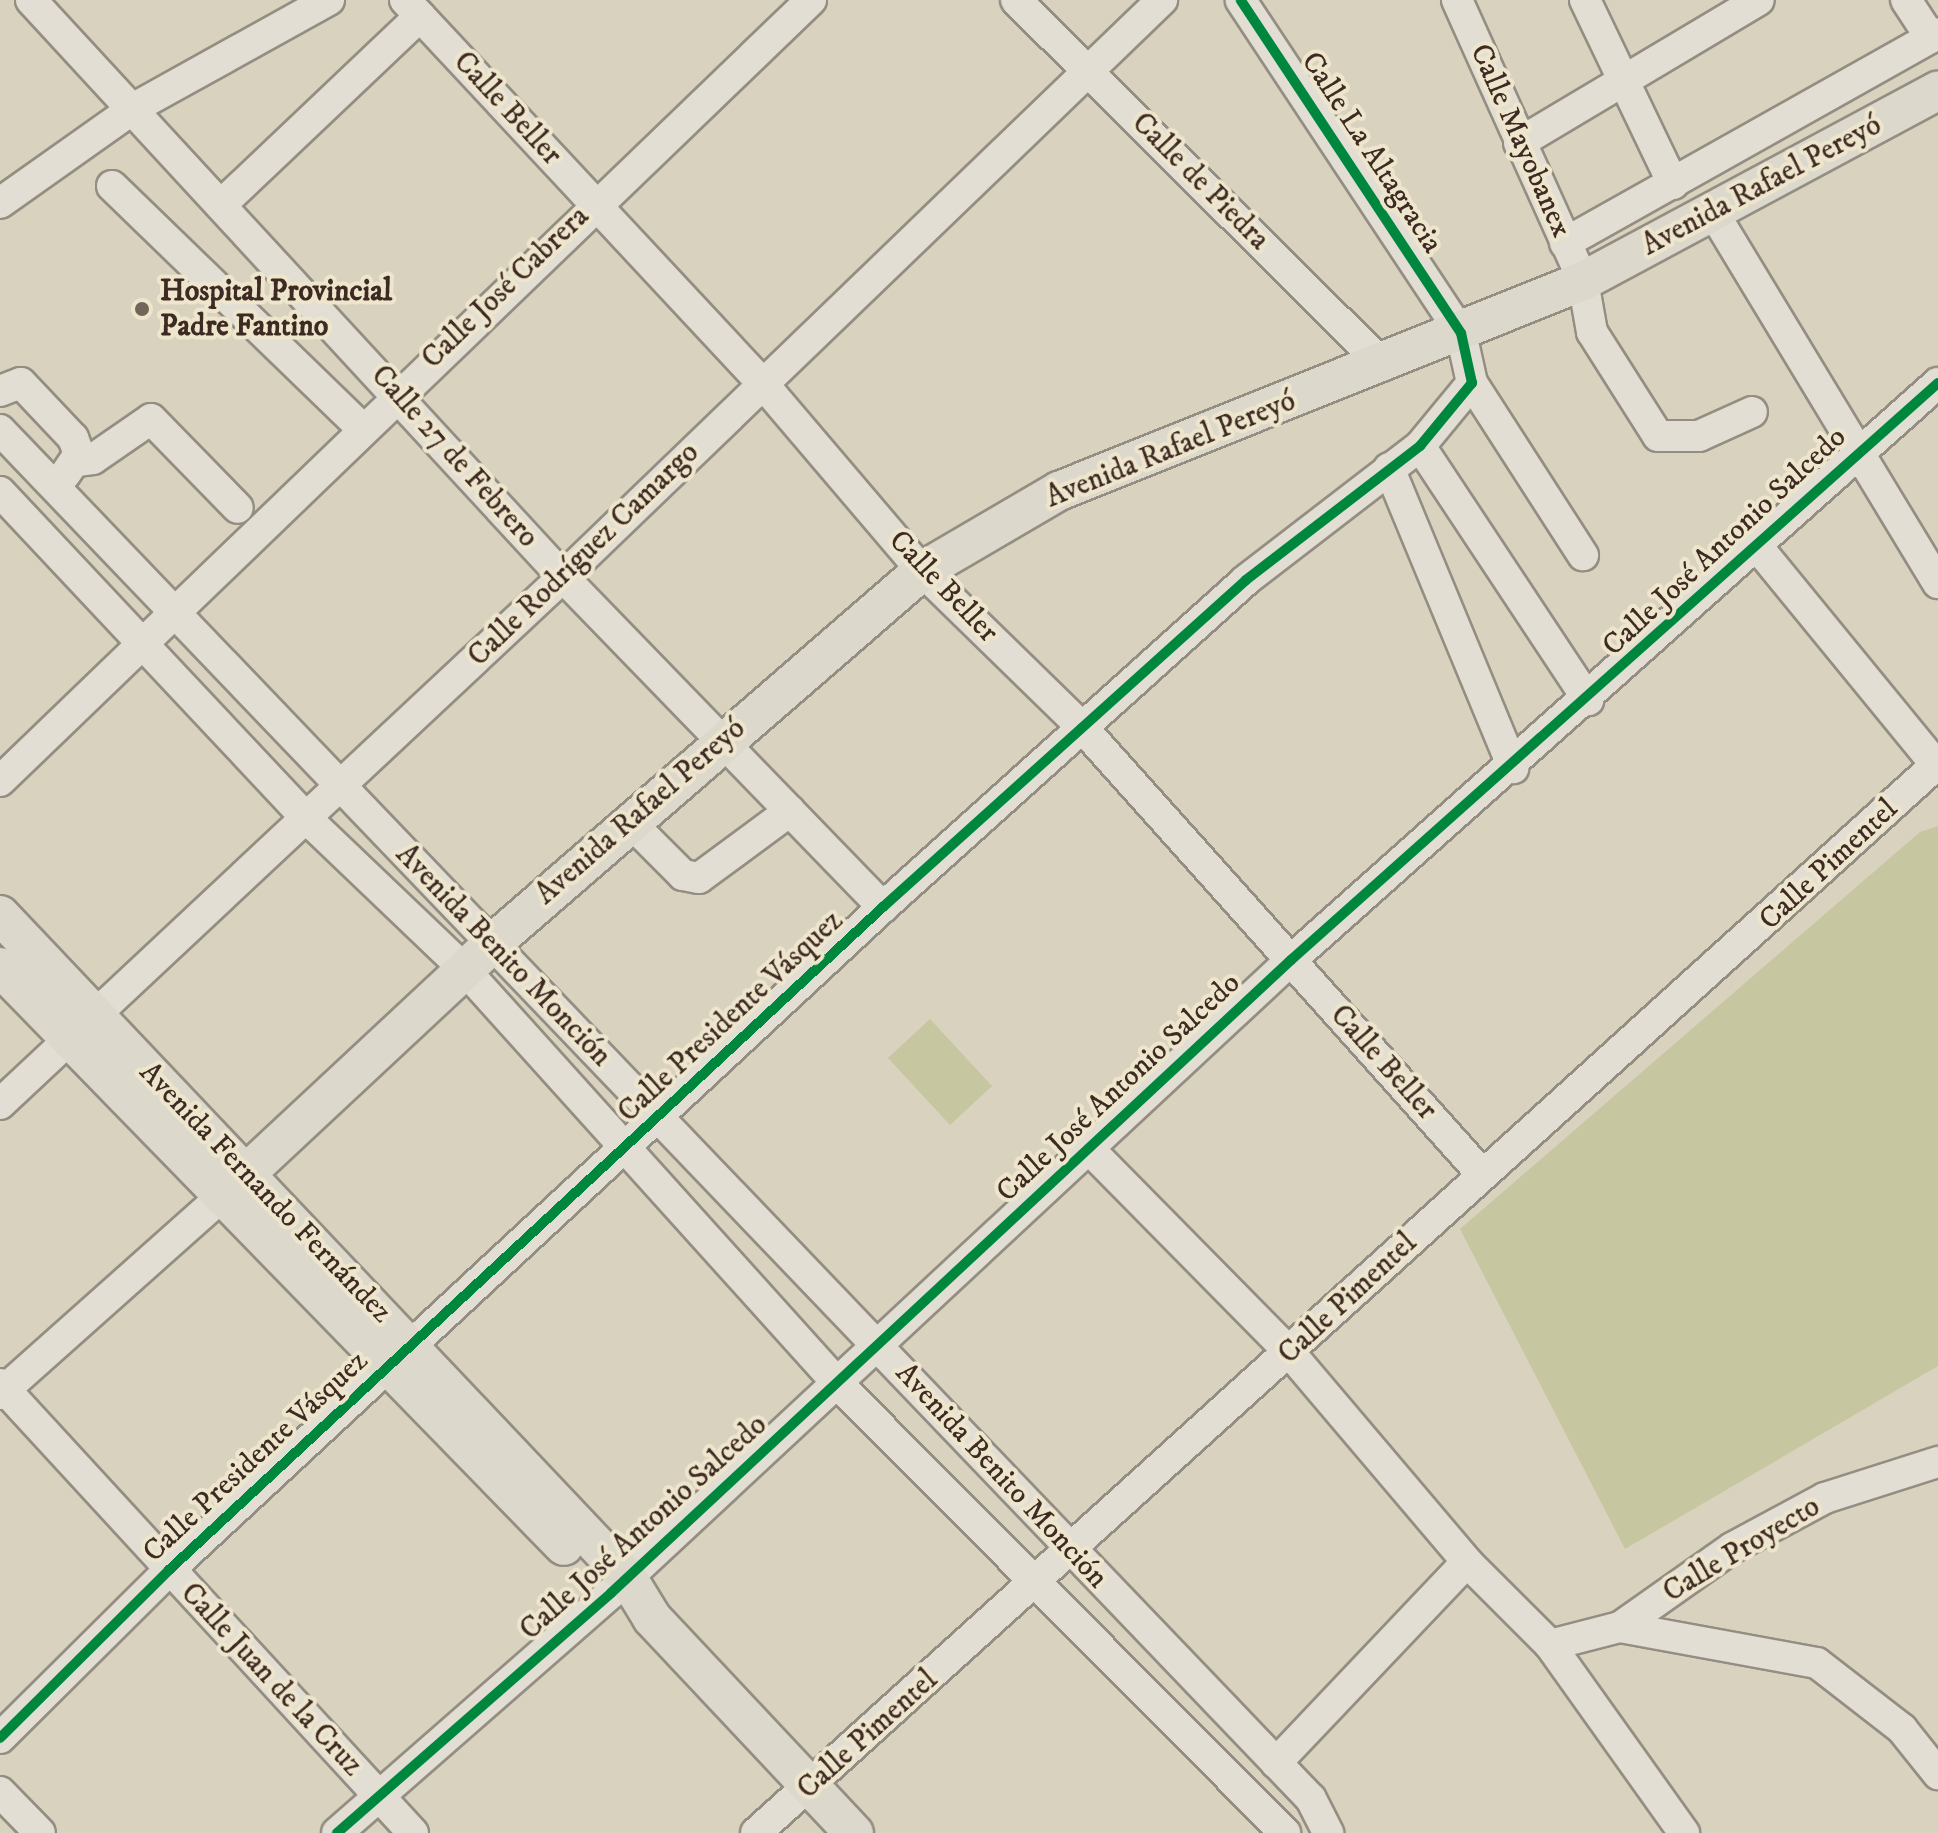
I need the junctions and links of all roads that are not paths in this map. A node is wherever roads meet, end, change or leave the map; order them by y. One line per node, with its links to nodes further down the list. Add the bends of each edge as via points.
1 (31, 0): 16 (street, Calle 27 de Febrero)
2 (329, 0): 16 (street)
3 (811, 0): 20 (street, Calle José Cabrera)
4 (1016, 0): 13 (street, Calle de Piedra)
5 (1162, 0): 13 (street, Calle Rodríguez Camargo)
6 (1241, 0): 26 (street, Calle La Altagracia)
7 (1457, 0): 17 (street, Calle Mayobanex)
8 (1585, 0): 14 (street)
9 (1759, 0): 14 (street)
10 (1906, 0): 12 (street)
11 (412, 8): 20 (street, Calle Beller); 22 (street)
12 (1934, 36): 18 (street)
13 (1088, 70): 27 (street, Calle de Piedra); 30 (street, Calle Rodríguez Camargo)
14 (1625, 81): 17 (street); 18 (street)
15 (1938, 91): 23 (main road, Avenida Rafael Pereyó)
16 (134, 108): 21 (street); 22 (street, Calle 27 de Febrero)
17 (1519, 143): 24 (street, Calle Mayobanex)
18 (1673, 184): 24 (street)
19 (112, 186): 34 (street)
20 (595, 201): 30 (street, Calle Beller); 32 (street, Calle José Cabrera)
21 (0, 203)
22 (222, 204): 32 (street, Calle 27 de Febrero)
23 (1713, 212): 25 (main road, Avenida Rafael Pereyó); 37 (street)
24 (1565, 243): 25 (street, Calle Mayobanex)
25 (1583, 281): 26 (main road, Avenida Rafael Pereyó); 33 (street, Calle Mayobanex, via 1592,332 1658,436 1699,436)
26 (1461, 333): 27 (main road, Avenida Rafael Pereyó); 28 (street)
27 (1383, 365): 45 (main road, Avenida Rafael Pereyó, via 1059,491)
28 (1472, 383): 36 (street, Calle Presidente Vásquez); 44 (street)
29 (1938, 383): 37 (street, Calle José Antonio Salcedo)
30 (763, 384): 45 (street, Calle Beller); 46 (street, Calle Rodríguez Camargo)
31 (0, 391): 38 (street, via 21,383 73,438)
32 (397, 394): 34 (street, Calle José Cabrera); 46 (street, Calle 27 de Febrero)
33 (1752, 412)
34 (362, 428): 48 (street, Calle José Cabrera)
35 (0, 430): 40 (street, Avenida Benito Monción)
36 (1420, 446): 39 (street, Calle Presidente Vásquez); 50 (street)
37 (1858, 452): 43 (street, Calle José Antonio Salcedo); 47 (street)
38 (77, 461): 40 (street); 42 (street, via 93,459 151,419)
39 (1389, 468): 51 (street, Calle Presidente Vásquez, via 1246,580); 54 (street)
40 (56, 486): 48 (street, Avenida Benito Monción)
41 (0, 492): 49 (street, Avenida Benito Monción)
42 (238, 508)
43 (1756, 545): 50 (street, Calle José Antonio Salcedo); 53 (street)
44 (1583, 555)
45 (922, 571): 51 (street, Calle Beller); 52 (main road, Avenida Rafael Pereyó)
46 (563, 577): 52 (street, Calle 27 de Febrero); 56 (street, Calle Rodríguez Camargo)
47 (1938, 583)
48 (172, 610): 49 (street, Calle José Cabrera); 56 (street, Avenida Benito Monción)
49 (140, 643): 55 (street, Calle José Cabrera); 58 (street, Avenida Benito Monción)
50 (1588, 700): 54 (street, Calle José Antonio Salcedo)
51 (1081, 726): 60 (street, Calle Presidente Vásquez); 63 (street, Calle Beller)
52 (721, 741): 57 (street, Calle 27 de Febrero); 59 (main road, Avenida Rafael Pereyó)
53 (1937, 764): 71 (street, Calle Pimentel, via 1729,959)
54 (1513, 768): 63 (street, Calle José Antonio Salcedo)
55 (0, 781)
56 (338, 786): 58 (street, Calle Rodríguez Camargo); 62 (street, Avenida Benito Monción)
57 (790, 811): 59 (street, via 699,878 683,875); 60 (street, Calle 27 de Febrero)
58 (305, 817): 65 (street, Avenida Benito Monción); 66 (street, Calle Rodríguez Camargo)
59 (630, 822): 62 (main road, Avenida Rafael Pereyó)
60 (883, 907): 68 (street, Calle Presidente Vásquez)
61 (0, 915): 66 (main road, Avenida Fernando Fernández)
62 (494, 942): 65 (main road, Avenida Rafael Pereyó); 68 (street, Avenida Benito Monción)
63 (1291, 960): 70 (street, Calle José Antonio Salcedo); 71 (street, Calle Beller)
64 (0, 967): 66 (main road, Avenida Fernando Fernández)
65 (465, 970): 69 (street, Avenida Benito Monción); 72 (main road, Avenida Rafael Pereyó)
66 (82, 1026): 67 (street, Calle Rodríguez Camargo); 72 (main road, Avenida Fernando Fernández)
67 (0, 1104)
68 (659, 1121): 69 (street, Calle Presidente Vásquez); 73 (street, Avenida Benito Monción)
69 (625, 1149): 75 (street, Calle Presidente Vásquez); 76 (street, Avenida Benito Monción)
70 (1089, 1149): 73 (street, Calle José Antonio Salcedo); 74 (street)
71 (1482, 1174): 74 (street, Calle Pimentel)
72 (234, 1185): 75 (main road, Avenida Fernando Fernández); 77 (street)
73 (879, 1346): 76 (street, Calle José Antonio Salcedo); 79 (street, Avenida Benito Monción)
74 (1290, 1353): 79 (street, Calle Pimentel); 80 (street)
75 (399, 1357): 81 (street, Calle Presidente Vásquez); 83 (main road, Avenida Fernando Fernández)
76 (838, 1384): 82 (street, Avenida Benito Monción); 83 (street, Calle José Antonio Salcedo)
77 (2, 1389): 81 (street, Calle Juan de la Cruz)
78 (1938, 1462): 84 (street, Calle Proyecto, via 1825,1498 1732,1548)
79 (1071, 1553): 82 (street, Calle Pimentel); 87 (street, Avenida Benito Monción)
80 (1467, 1562): 85 (street); 87 (street)
81 (169, 1570): 86 (street, Calle Presidente Vásquez); 91 (street, Calle Juan de la Cruz)
82 (1039, 1583): 89 (street, Calle Pimentel); 97 (street, Avenida Benito Monción)
83 (619, 1585): 89 (main road, Avenida Fernando Fernández); 91 (street, Calle José Antonio Salcedo)
84 (1620, 1627): 85 (street, Calle Proyecto); 88 (street, via 1817,1663 1902,1729)
85 (1550, 1645): 99 (street)
86 (0, 1738)
87 (1276, 1763): 98 (street, Avenida Benito Monción, via 1327,1820)
88 (1938, 1774)
89 (810, 1788): 95 (street, Calle Pimentel); 96 (main road, Avenida Fernando Fernández)
90 (0, 1792): 92 (street)
91 (378, 1796): 93 (street, Calle José Antonio Salcedo); 94 (street, Calle Juan de la Cruz)
92 (40, 1833)
93 (337, 1833)
94 (413, 1833)
95 (756, 1833)
96 (854, 1833)
97 (1285, 1833)
98 (1328, 1833)
99 (1684, 1833)

